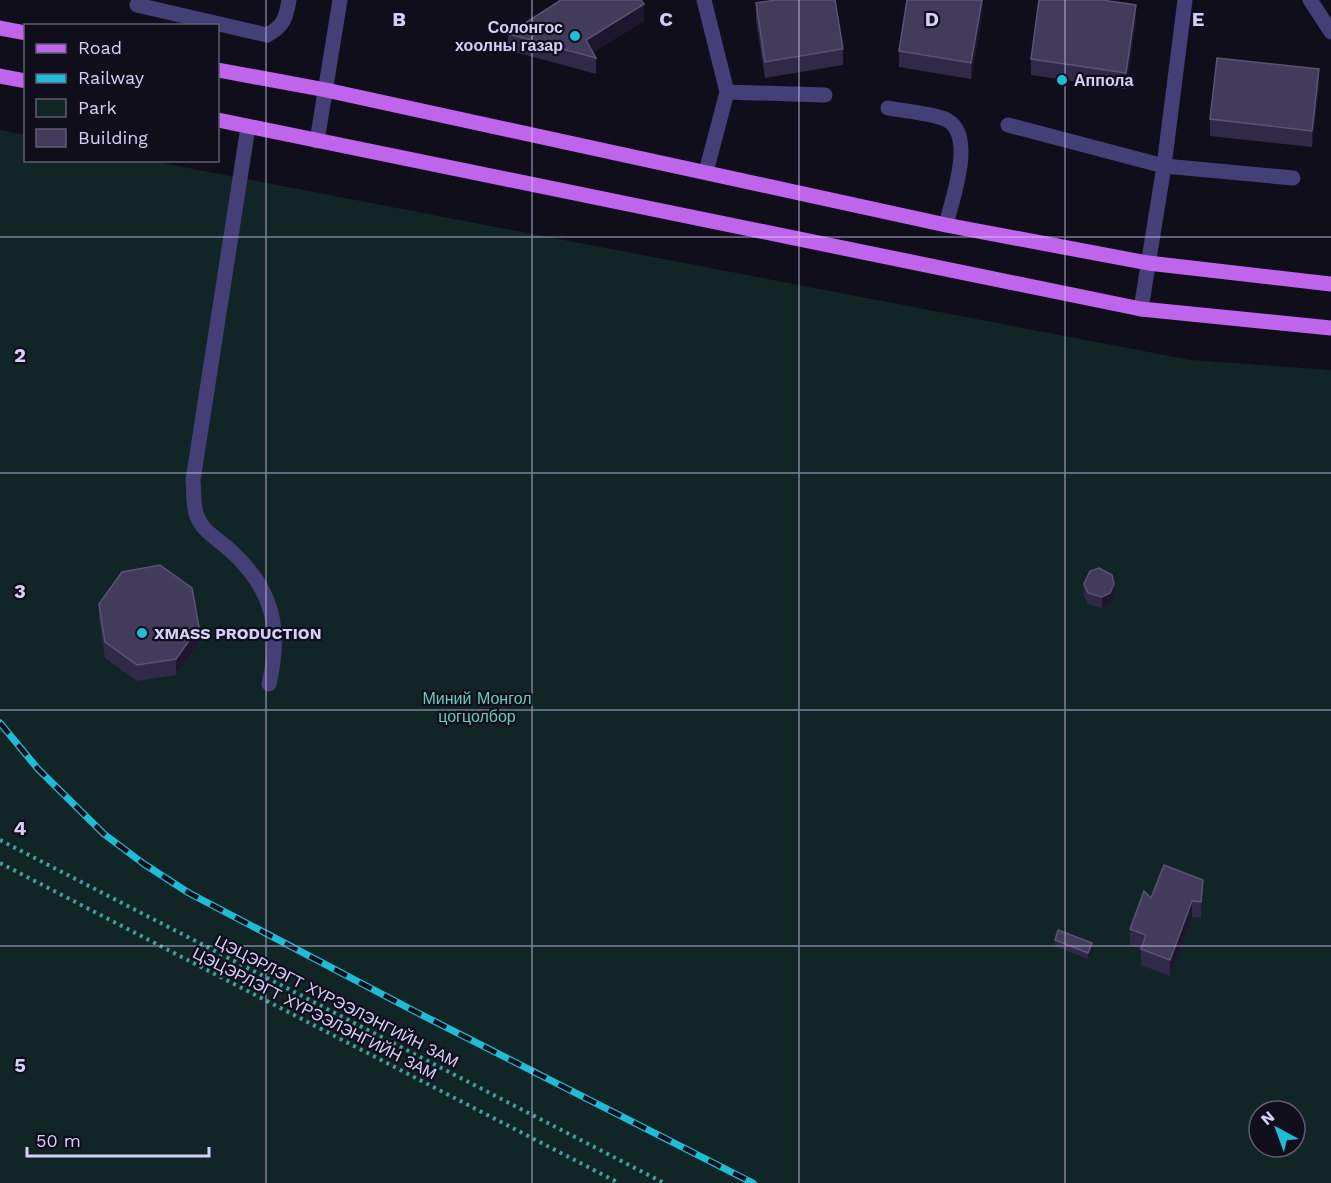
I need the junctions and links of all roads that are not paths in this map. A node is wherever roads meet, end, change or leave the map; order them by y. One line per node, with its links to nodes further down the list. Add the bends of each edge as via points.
1 (289, 0): 9 (street, via 280,28 267,35)
2 (340, 0): 16 (street)
3 (704, 0): 17 (street)
4 (1185, 0): 24 (street)
5 (1310, 0): 11 (street)
6 (137, 5): 7 (street)
7 (168, 19): 8 (street)
8 (199, 24)
9 (219, 27)
10 (0, 28): 12 (main road)
11 (1331, 32)
12 (24, 33)
13 (219, 70): 16 (main road)
14 (0, 76): 15 (main road)
15 (24, 81)
16 (326, 90): 23 (street); 25 (main road)
17 (727, 92): 18 (street); 25 (street)
18 (825, 95)
19 (888, 108): 27 (street, via 947,120 959,131 963,148)
20 (219, 120): 22 (main road)
21 (1008, 125): 24 (street)
22 (248, 127): 23 (main road); 32 (street, via 193,480 196,513 205,531 251,570 269,602 276,634)
23 (317, 141): 30 (main road)
24 (1164, 166): 26 (street); 28 (street)
25 (706, 172): 27 (main road)
26 (1293, 178)
27 (946, 225): 28 (main road)
28 (1148, 263): 29 (main road); 30 (street)
29 (1331, 284)
30 (1141, 309): 31 (main road)
31 (1331, 328)
32 (268, 684)

